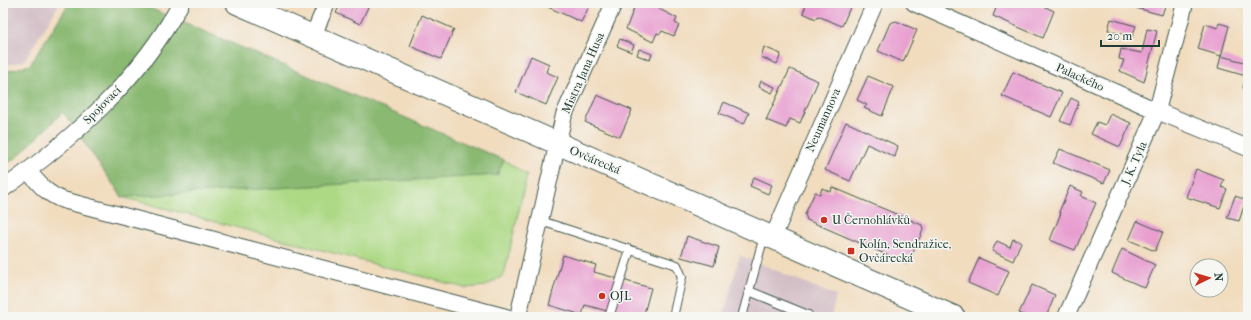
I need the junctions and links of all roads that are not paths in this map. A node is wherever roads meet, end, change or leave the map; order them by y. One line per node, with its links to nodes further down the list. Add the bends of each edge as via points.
1 (181, 3): 12 (street, Spojovací, via 137,67 109,100 60,146)
2 (237, 3): 8 (main road, Ovčárecká)
3 (327, 3): 8 (street)
4 (614, 3): 10 (street, Mistra Jana Husa, via 564,115)
5 (875, 3): 15 (street, Neumannova)
6 (914, 3): 9 (street, Palackého)
7 (1185, 3): 9 (street, J. K. Tyla)
8 (313, 36): 10 (main road, Ovčárecká)
9 (1157, 111): 11 (street, Palackého); 25 (street, J. K. Tyla)
10 (557, 144): 14 (street, Mistra Jana Husa); 15 (main road, Ovčárecká)
11 (1248, 148)
12 (28, 171): 13 (street, Spojovací); 20 (street, via 51,195 63,200)
13 (3, 188)
14 (541, 221): 16 (lane); 21 (street, Mistra Jana Husa)
15 (769, 236): 17 (lane); 19 (main road, Ovčárecká)
16 (630, 250): 22 (lane); 23 (lane, via 677,265 682,277)
17 (749, 291): 18 (lane); 24 (lane)
18 (808, 315)
19 (949, 316)
20 (506, 317)
21 (518, 317)
22 (609, 317)
23 (673, 317)
24 (742, 317)
25 (1066, 317)

